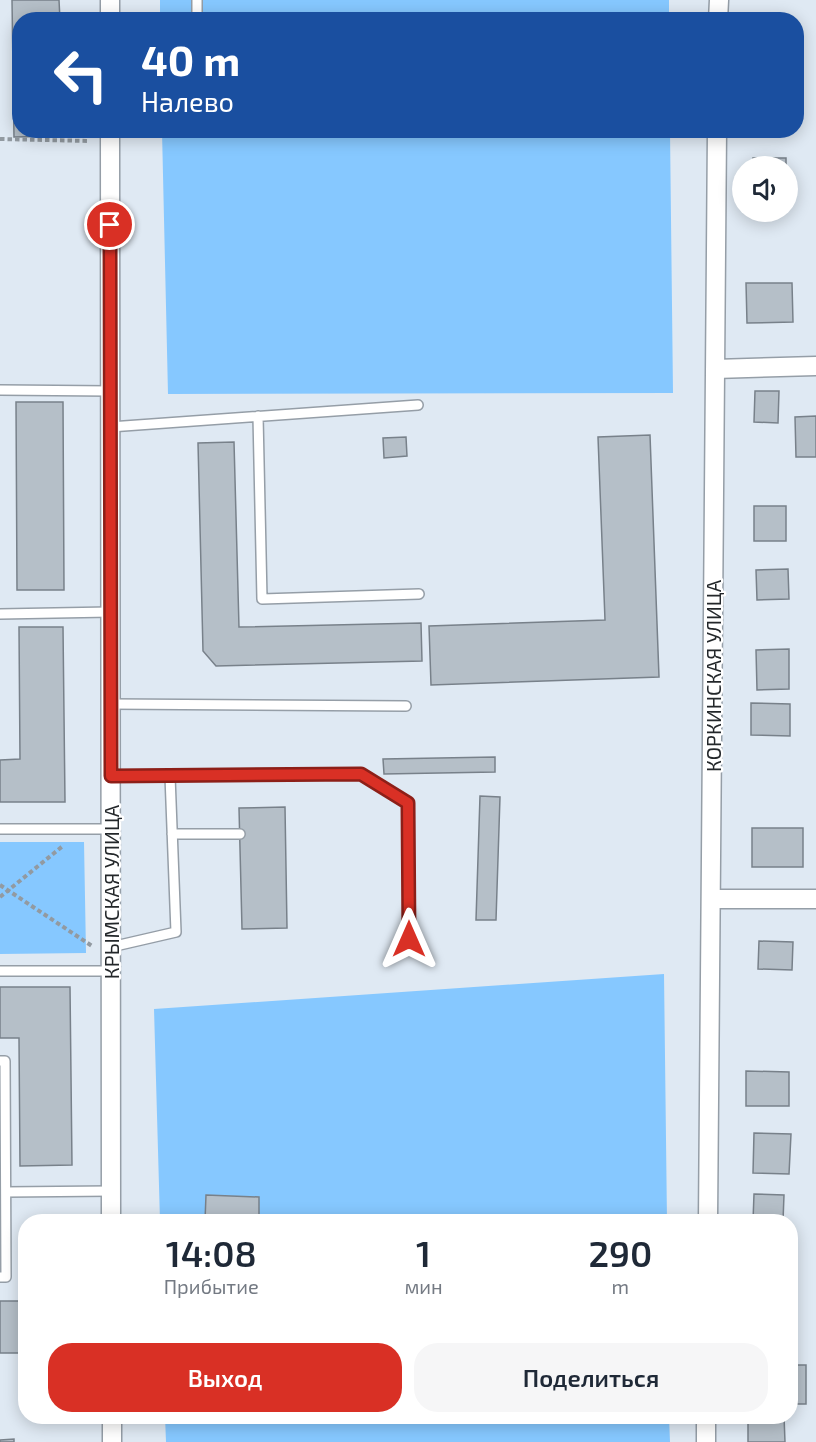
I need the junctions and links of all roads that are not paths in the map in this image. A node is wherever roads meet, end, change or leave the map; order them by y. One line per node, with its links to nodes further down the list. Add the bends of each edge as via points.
1 (110, 138): 6 (street, КРЫМСКАЯ УЛИЦА)
2 (717, 138): 4 (street, КОРКИНСКАЯ УЛИЦА)
3 (816, 366): 4 (street)
4 (715, 369): 21 (street, КОРКИНСКАЯ УЛИЦА)
5 (0, 390): 6 (lane)
6 (110, 391): 9 (street, КРЫМСКАЯ УЛИЦА)
7 (418, 405): 8 (lane)
8 (258, 416): 9 (lane); 10 (lane, via 262,599)
9 (110, 427): 11 (street, КРЫМСКАЯ УЛИЦА)
10 (419, 594)
11 (111, 612): 12 (lane); 13 (street, КРЫМСКАЯ УЛИЦА)
12 (0, 614)
13 (111, 704): 14 (lane); 15 (street, КРЫМСКАЯ УЛИЦА)
14 (406, 706)
15 (111, 776): 16 (lane); 17 (street, КРЫМСКАЯ УЛИЦА)
16 (170, 776): 19 (lane); 23 (lane, via 361,774 408,803)
17 (111, 829): 18 (lane); 24 (street, КРЫМСКАЯ УЛИЦА)
18 (0, 830)
19 (172, 834): 20 (lane); 24 (lane, via 176,932)
20 (240, 834)
21 (711, 898): 22 (street); 30 (street, КОРКИНСКАЯ УЛИЦА)
22 (816, 899)
23 (409, 939)
24 (111, 958): 25 (lane); 27 (street, КРЫМСКАЯ УЛИЦА)
25 (0, 971)
26 (0, 1061): 28 (lane, via 5,1061)
27 (111, 1191): 28 (lane); 29 (street, КРЫМСКАЯ УЛИЦА)
28 (6, 1192): 31 (lane, via 6,1277)
29 (111, 1214)
30 (708, 1214)
31 (0, 1277)
32 (112, 1424): 34 (street)
33 (706, 1424): 35 (street)
34 (112, 1442)
35 (706, 1442)

